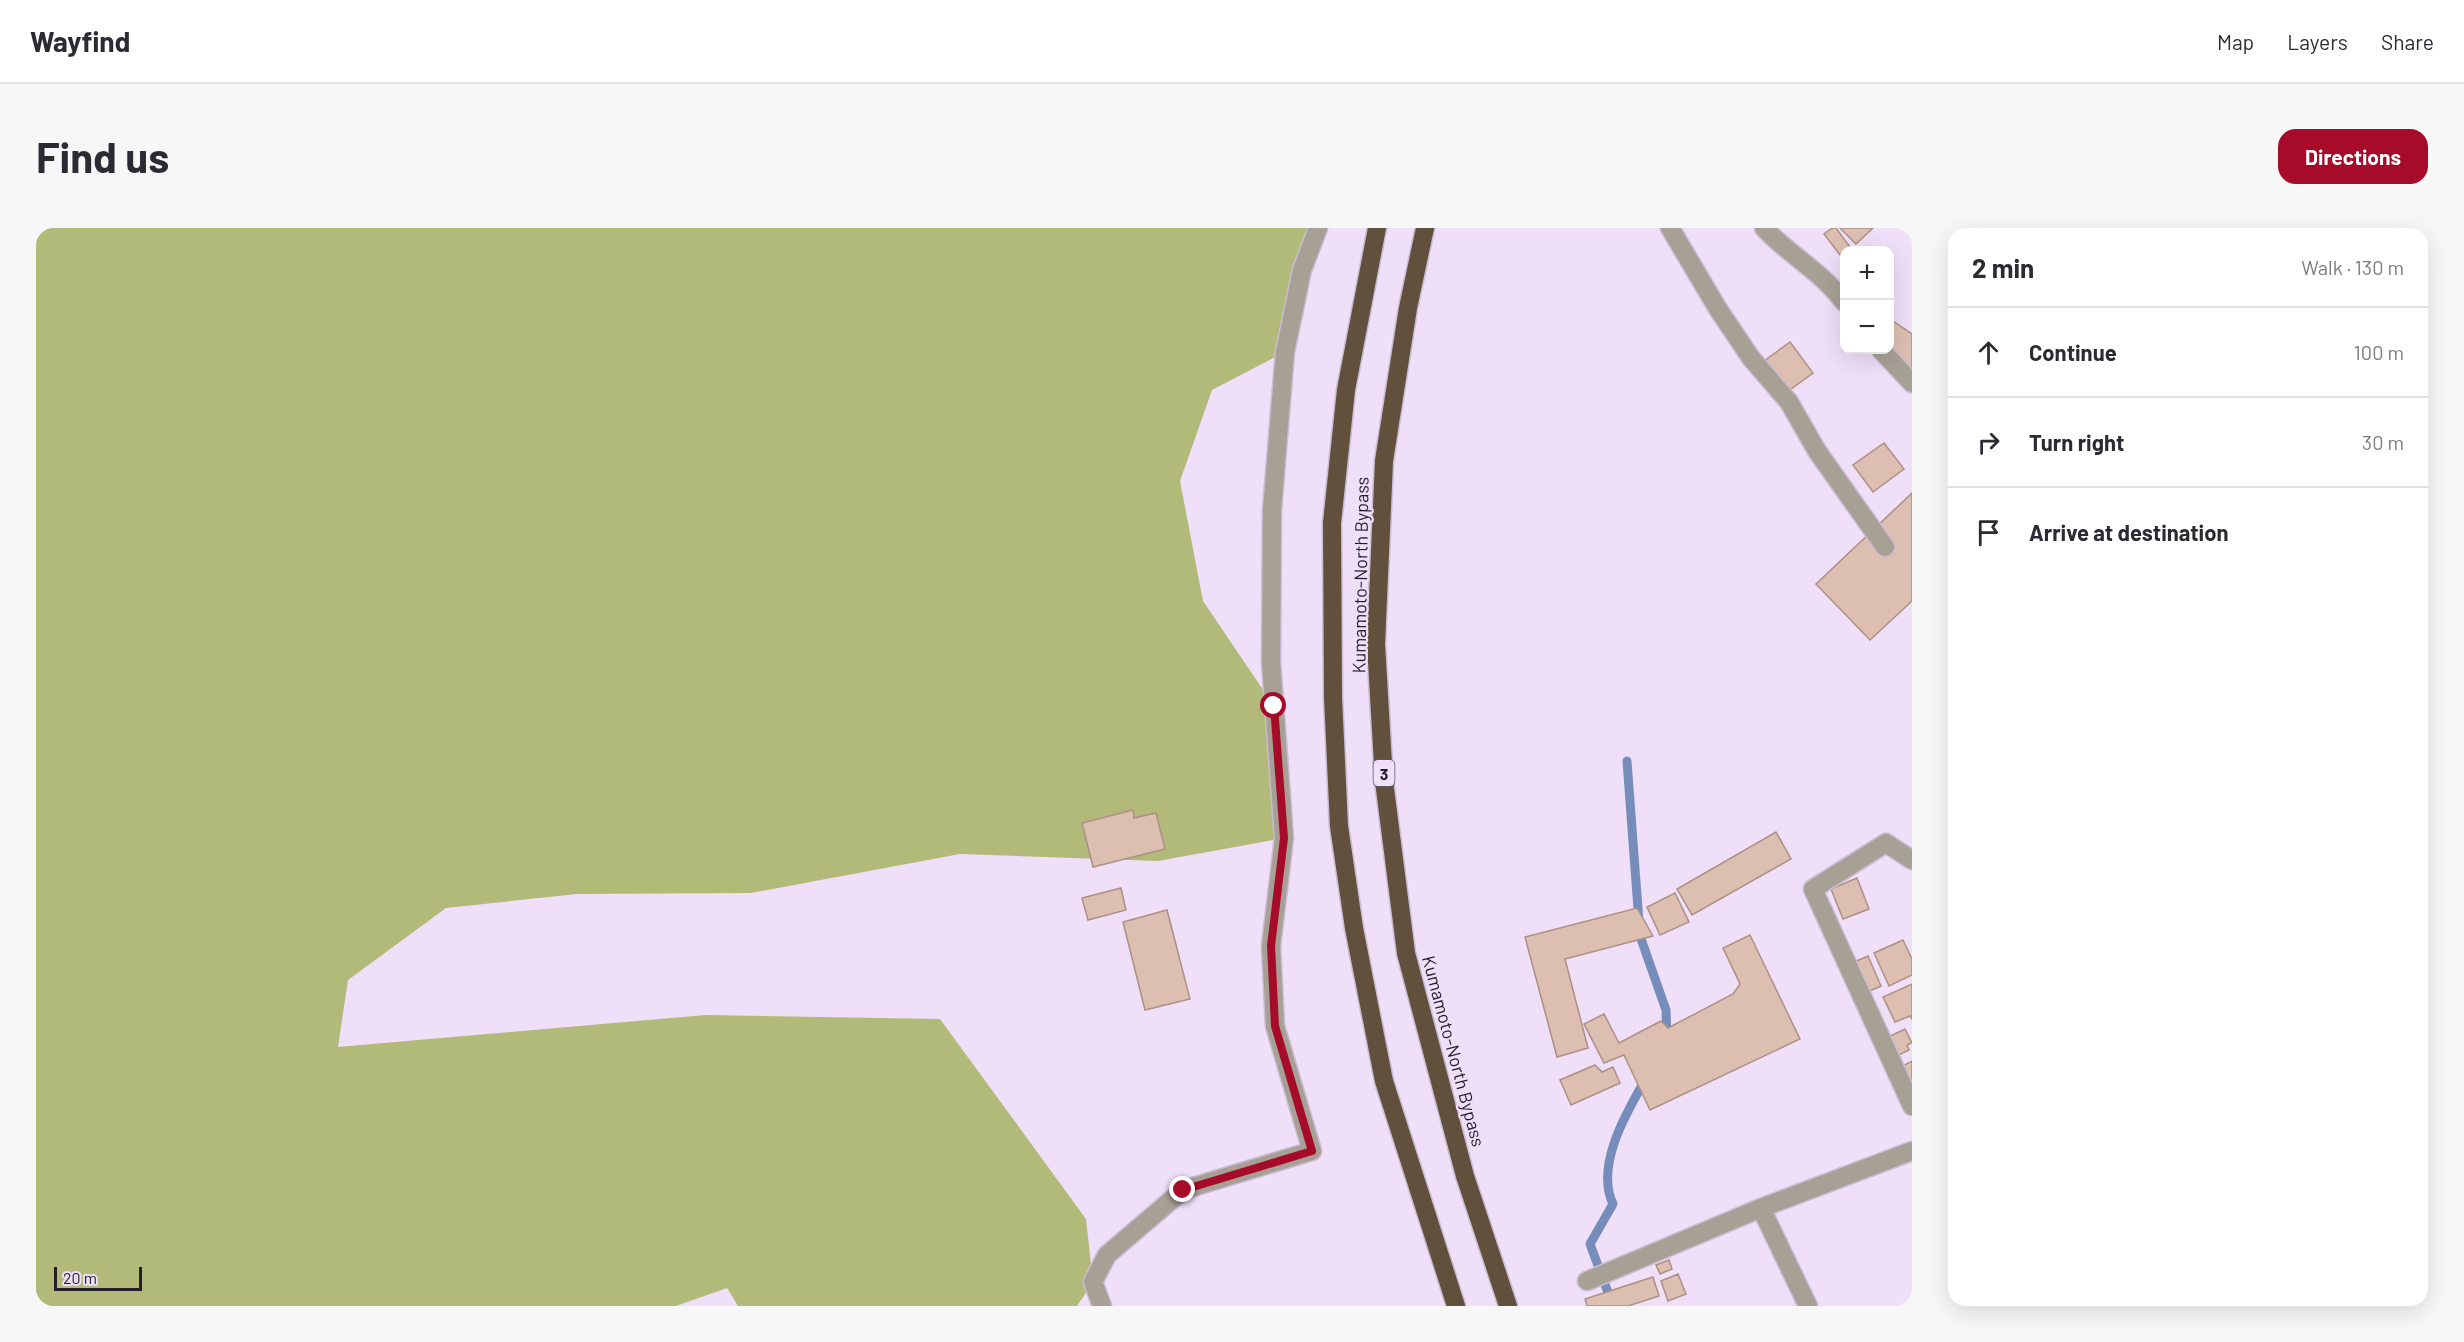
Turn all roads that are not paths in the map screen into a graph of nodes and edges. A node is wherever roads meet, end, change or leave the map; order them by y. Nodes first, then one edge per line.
1 (1318, 228) edge
2 (1377, 228) edge
3 (1425, 228) edge
4 (1670, 228) edge
5 (1764, 228) edge
6 (1843, 300) edge
7 (1885, 354) edge
8 (1912, 383) edge
9 (1885, 547) dead end
10 (1912, 860) edge
11 (1912, 1106) edge
12 (1912, 1151) edge
13 (1761, 1208) junction
14 (1587, 1281) dead end
15 (1102, 1306) edge
16 (1456, 1306) edge
17 (1508, 1306) edge
18 (1808, 1306) edge

1 - 15 street
2 - 16 highway, Kumamoto-North Bypass
3 - 17 highway, Kumamoto-North Bypass / 3
4 - 9 street
5 - 6 street
7 - 8 street
10 - 11 street
12 - 13 street
13 - 14 street
13 - 18 street

